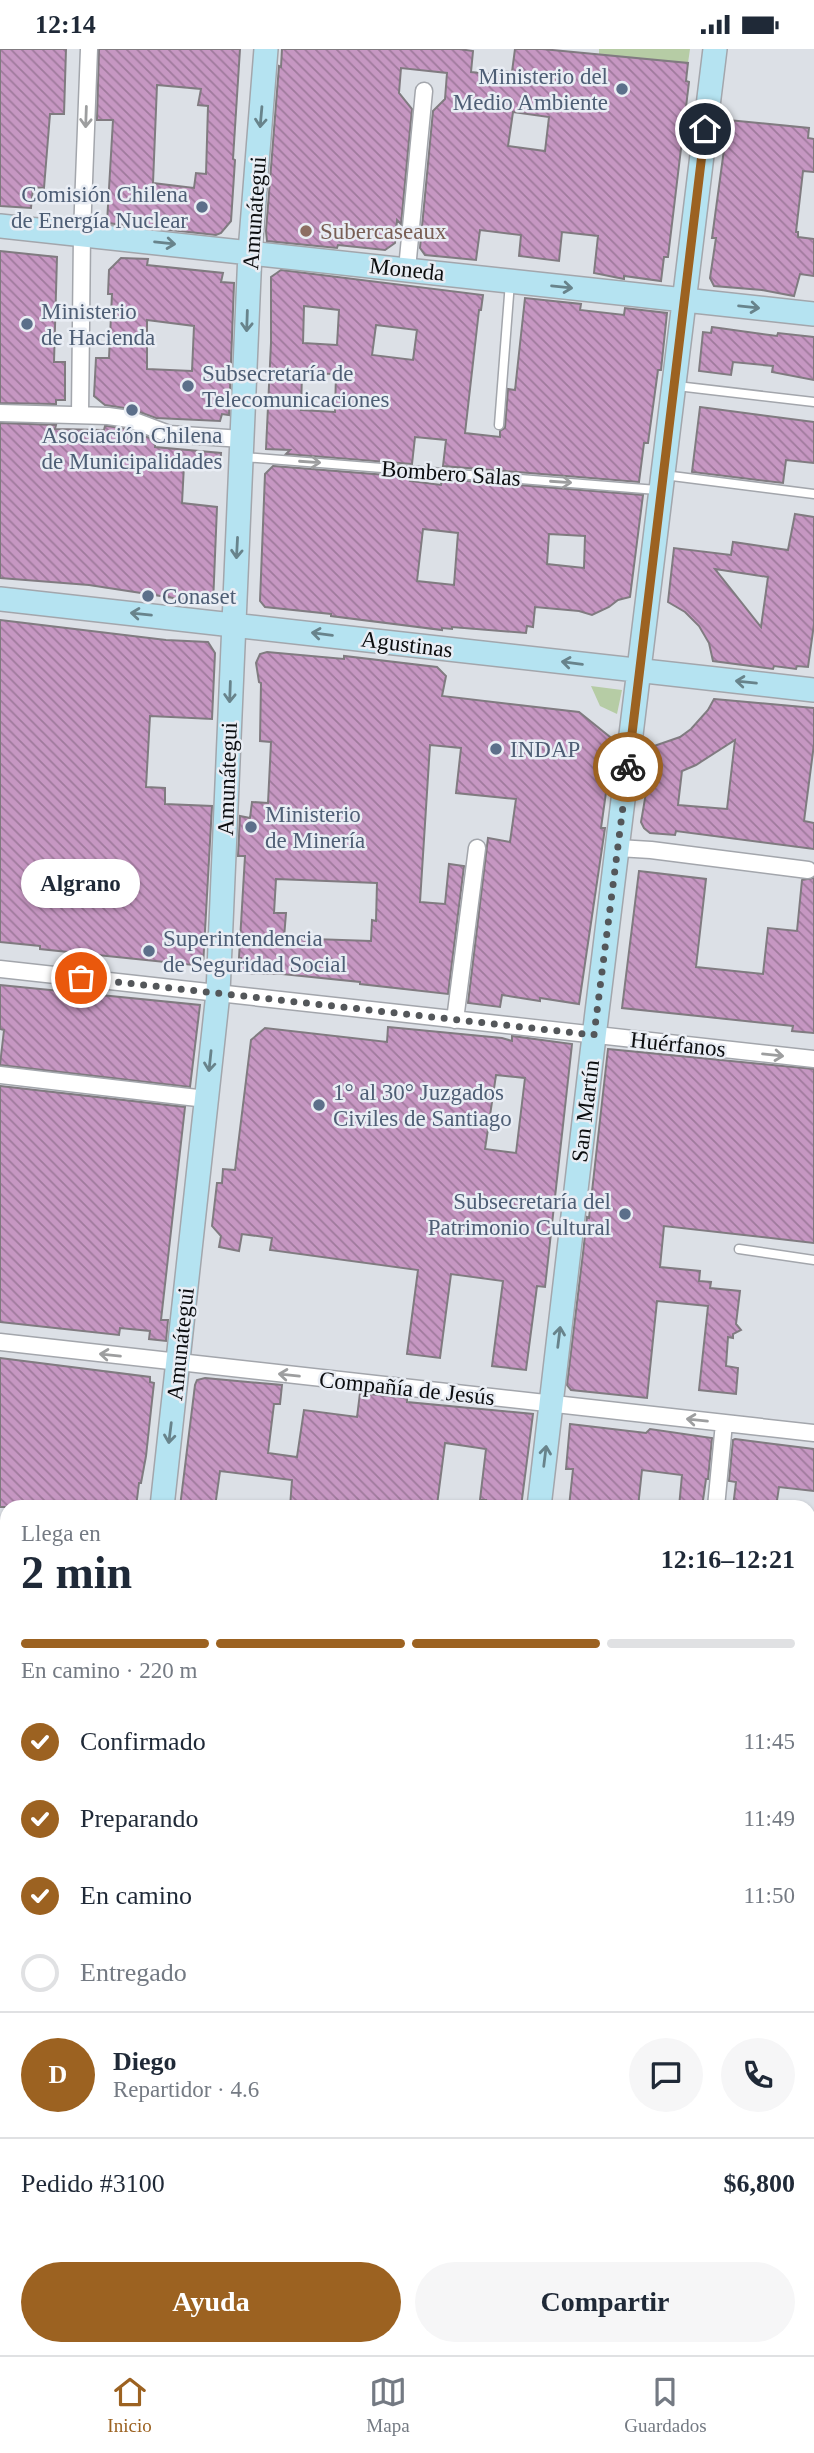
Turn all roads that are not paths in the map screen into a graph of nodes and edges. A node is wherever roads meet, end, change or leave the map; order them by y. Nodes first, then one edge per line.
1 (89, 49) edge
2 (266, 49) edge
3 (715, 49) edge
4 (424, 91) dead end
5 (0, 226) edge
6 (82, 235) junction
7 (250, 252) junction
8 (407, 269) junction
9 (510, 281) junction
10 (684, 300) junction
11 (814, 314) edge
12 (674, 386) junction
13 (814, 402) edge
14 (0, 414) edge
15 (80, 415) junction
16 (499, 425) dead end
17 (242, 448) junction
18 (662, 483) junction
19 (814, 494) edge
20 (0, 599) edge
21 (233, 623) junction
22 (640, 672) junction
23 (814, 689) edge
24 (477, 848) dead end
25 (618, 848) junction
26 (808, 870) dead end
27 (0, 969) edge
28 (218, 993) junction
29 (455, 1020) junction
30 (594, 1035) junction
31 (814, 1059) edge
32 (0, 1075) edge
33 (206, 1099) junction
34 (739, 1249) dead end
35 (814, 1261) edge
36 (0, 1342) edge
37 (178, 1363) junction
38 (551, 1404) junction
39 (724, 1423) junction
40 (814, 1433) edge
41 (163, 1500) edge
42 (540, 1500) edge
43 (717, 1500) edge

1 -> 6 street
2 -> 7 street, Amunátegui
3 - 10 street, San Martín
4 - 8 street
5 - 6 street, Moneda
6 -> 7 street, Moneda
6 - 15 street
7 - 8 street, Moneda
7 -> 17 street, Amunátegui
8 - 9 street, Moneda
9 -> 10 street, Moneda
9 - 16 lane
10 -> 11 street, Moneda
10 - 12 street, San Martín
12 - 13 lane
12 - 18 street, San Martín
14 - 15 street, Bombero Salas
15 - 17 street, Bombero Salas
17 -> 18 lane, Bombero Salas
17 -> 21 street, Amunátegui
18 - 19 lane, Bombero Salas
18 - 22 street, San Martín
21 -> 20 street, Agustinas
22 -> 21 street, Agustinas
21 -> 28 street, Amunátegui
23 -> 22 street, Agustinas
22 - 25 street, San Martín
24 - 29 street
25 - 26 street
25 - 30 street, San Martín
27 - 28 street, Huérfanos
28 - 29 street, Huérfanos
28 -> 33 street, Amunátegui
29 - 30 street, Huérfanos
30 -> 31 street, Huérfanos
38 -> 30 street, San Martín
32 - 33 street
33 - 37 street, Amunátegui
34 - 35 lane
37 -> 36 street, Compañía de Jesús
38 -> 37 street, Compañía de Jesús
37 -> 41 street, Amunátegui
39 -> 38 street, Compañía de Jesús
42 -> 38 street, San Martín
39 - 40 street, Compañía de Jesús
39 - 43 street

